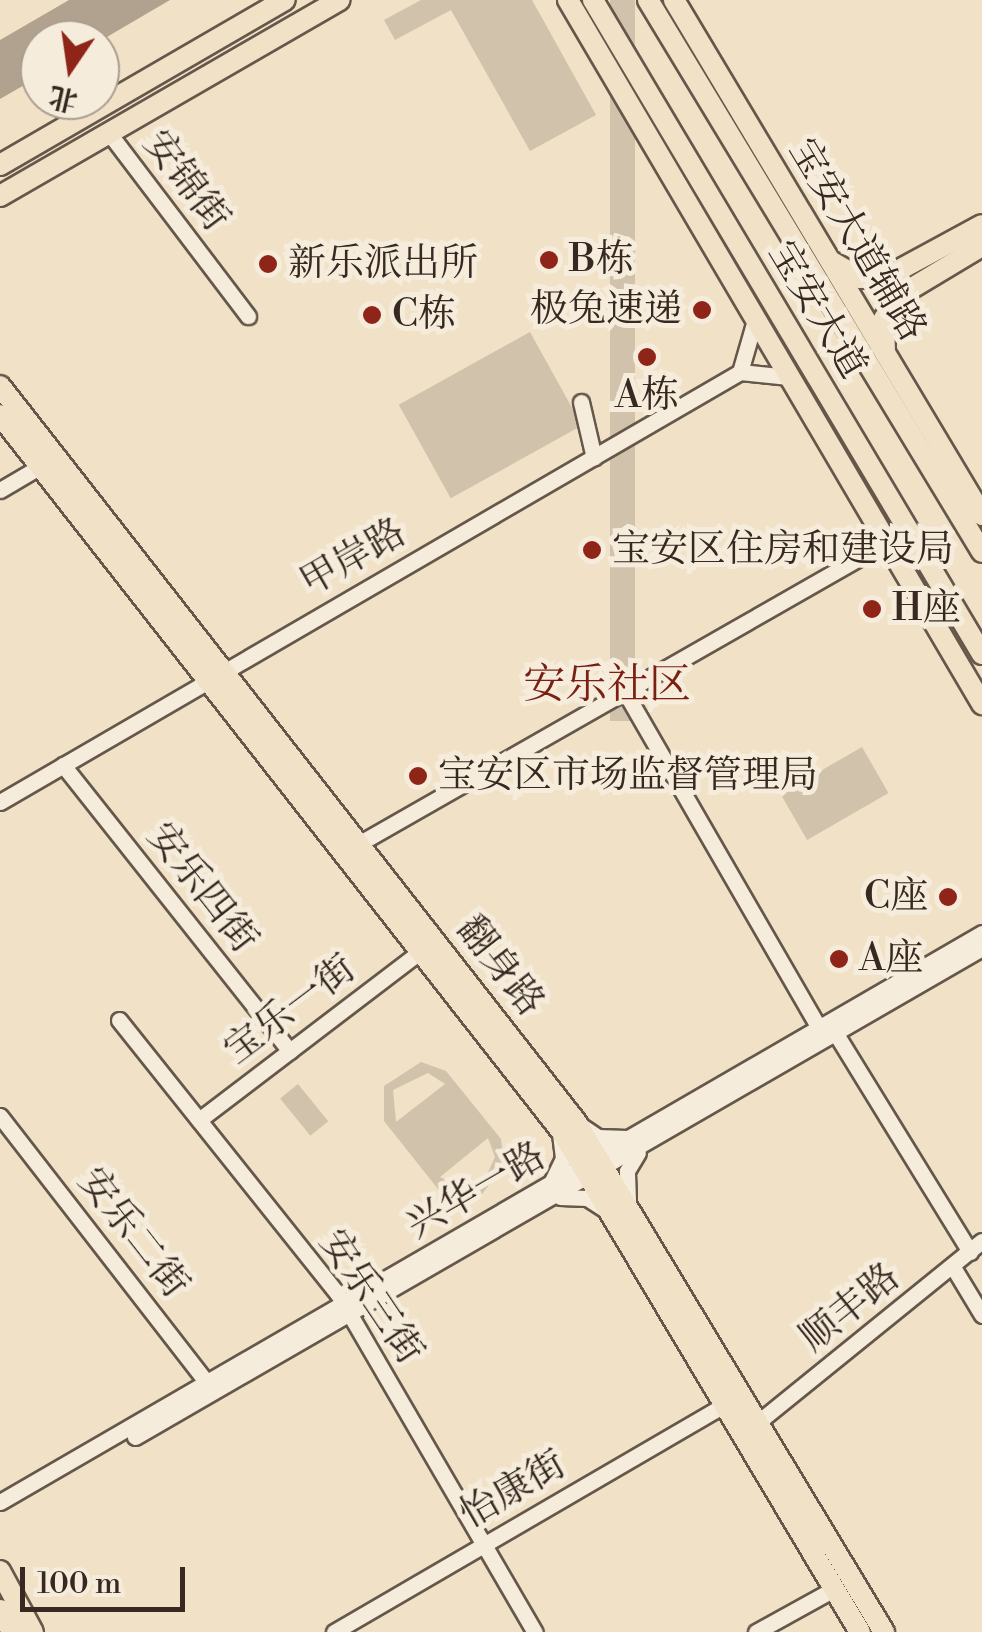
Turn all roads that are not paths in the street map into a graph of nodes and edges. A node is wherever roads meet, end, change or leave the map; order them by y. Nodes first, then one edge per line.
1 (285, 0) edge
2 (339, 0) edge
3 (648, 0) edge
4 (674, 0) edge
5 (577, 3) edge
6 (109, 133) junction
7 (0, 165) edge
8 (0, 196) edge
9 (982, 225) edge
10 (982, 246) edge
11 (827, 258) junction
12 (754, 315) junction
13 (248, 316) dead end
14 (887, 358) junction
15 (740, 372) junction
16 (792, 380) junction
17 (878, 380) junction
18 (0, 386) edge
19 (581, 402) dead end
20 (834, 407) junction
21 (0, 415) edge
22 (594, 458) junction
23 (39, 467) junction
24 (0, 490) edge
25 (979, 511) edge
26 (887, 542) junction
27 (982, 552) edge
28 (908, 578) junction
29 (952, 654) junction
30 (982, 654) edge
31 (219, 675) junction
32 (982, 688) edge
33 (625, 692) junction
34 (982, 704) edge
35 (63, 765) junction
36 (0, 802) edge
37 (360, 843) junction
38 (982, 933) edge
39 (982, 948) edge
40 (420, 952) junction
41 (119, 1020) dead end
42 (820, 1028) junction
43 (836, 1034) junction
44 (290, 1051) junction
45 (0, 1116) edge
46 (560, 1116) junction
47 (199, 1120) junction
48 (648, 1136) junction
49 (594, 1167) junction
50 (548, 1187) junction
51 (543, 1205) junction
52 (623, 1215) junction
53 (976, 1246) edge
54 (952, 1266) junction
55 (348, 1311) junction
56 (982, 1315) edge
57 (211, 1387) junction
58 (725, 1404) junction
59 (757, 1423) junction
60 (0, 1502) edge
61 (0, 1512) edge
62 (484, 1545) junction
63 (0, 1571) edge
64 (834, 1588) junction
65 (0, 1611) edge
66 (14, 1632) edge
67 (33, 1632) edge
68 (334, 1632) edge
69 (535, 1632) edge
70 (756, 1632) edge
71 (860, 1632) edge
72 (884, 1632) edge

1 - 7 main road
2 - 6 main road
3 - 17 main road, 宝安大道
4 - 11 main road, 宝安大道辅路
5 - 12 main road
5 - 20 main road, 宝安大道
6 - 8 main road
6 - 13 street, 安锦街
9 - 11 main road
10 - 14 main road
11 - 14 main road, 宝安大道辅路
12 - 15 street
12 - 16 main road
14 - 25 main road, 宝安大道辅路
15 - 16 street
15 - 22 street, 甲岸路
16 - 26 main road
17 - 25 main road
17 - 27 main road, 宝安大道
18 - 31 main road, 翻身路
19 - 22 street
20 - 28 main road
20 - 30 main road, 宝安大道
21 - 23 main road, 翻身路
22 - 31 street, 甲岸路
23 - 24 street
23 - 31 main road, 翻身路
26 - 28 main road
26 - 33 street
28 - 29 main road
29 - 32 main road
29 - 34 main road
31 - 35 street, 甲岸路
31 - 37 main road, 翻身路
31 - 40 main road, 翻身路
33 - 37 street
33 - 42 street
35 - 36 street, 甲岸路
35 - 44 street, 安乐四街
37 - 46 main road, 翻身路
38 - 42 street, 兴华一路
39 - 43 street, 兴华一路
40 - 44 street, 宝乐一街
40 - 46 main road, 翻身路
41 - 47 street, 安乐三街
42 - 43 street
42 - 48 street, 兴华一路
43 - 48 street, 兴华一路
43 - 53 street
44 - 47 street, 宝乐一街
45 - 57 street, 安乐二街
46 - 48 street
46 - 49 main road, 翻身路
46 - 50 street
47 - 55 street, 安乐三街
48 - 49 street, 兴华一路
48 - 52 street
49 - 50 street, 兴华一路
49 - 51 street, 兴华一路
49 - 52 main road, 翻身路
50 - 55 street, 兴华一路
51 - 52 street
51 - 55 street, 兴华一路
52 - 58 main road, 翻身路
52 - 59 main road, 翻身路
53 - 54 street, 顺丰路
54 - 56 street
54 - 59 street, 顺丰路
55 - 57 street, 兴华一路
55 - 62 street, 安乐三街
57 - 60 street, 兴华一路
57 - 61 street, 兴华一路
58 - 62 street, 怡康街
58 - 64 main road, 翻身路
59 - 72 main road, 翻身路
62 - 68 street, 怡康街
62 - 69 street, 安乐三街
63 - 67 main road
64 - 70 street
64 - 71 main road, 翻身路
65 - 66 highway

